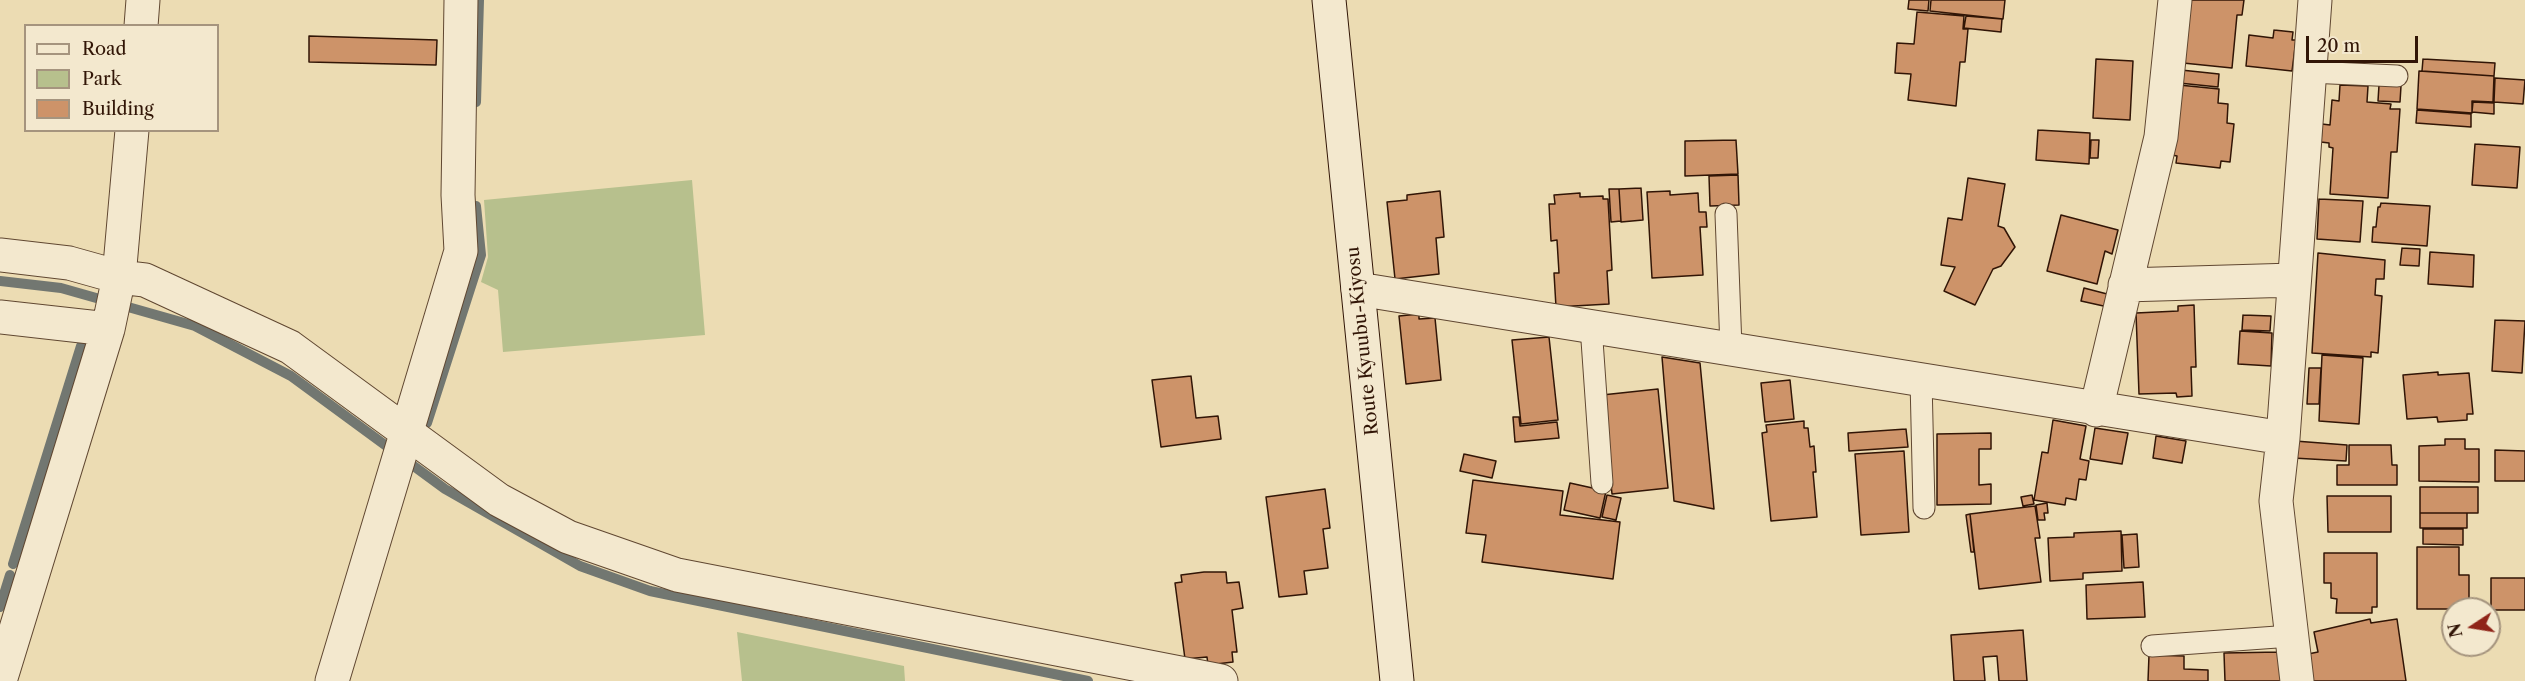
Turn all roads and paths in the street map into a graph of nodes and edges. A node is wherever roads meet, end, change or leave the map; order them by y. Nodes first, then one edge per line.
1 (143, 0) edge
2 (461, 0) edge
3 (1329, 0) edge
4 (2175, 0) edge
5 (2315, 0) edge
6 (141, 24) edge
7 (2309, 72) junction
8 (2397, 76) dead end
9 (132, 132) edge
10 (1726, 214) dead end
11 (0, 255) edge
12 (2294, 280) junction
13 (2125, 285) junction
14 (1358, 289) junction
15 (114, 302) junction
16 (0, 317) edge
17 (1591, 326) junction
18 (1731, 348) junction
19 (1921, 380) junction
20 (2096, 410) junction
21 (2283, 438) junction
22 (401, 448) junction
23 (1602, 483) dead end
24 (1924, 507) dead end
25 (2291, 636) junction
26 (2152, 646) dead end
27 (0, 681) edge
28 (332, 681) edge
29 (1221, 681) edge
30 (1397, 681) edge
31 (2297, 681) edge

1 - 6 street
2 - 22 street
3 - 14 street, Route Kyuubu-Kiyosu
4 - 13 street
5 - 7 street
7 - 8 lane
7 - 12 street
9 - 15 street
10 - 18 lane
11 - 15 street
12 - 13 street
12 - 21 street
13 - 20 street
14 - 17 street
14 - 30 street, Route Kyuubu-Kiyosu
15 - 16 street
15 - 22 street
15 - 27 street
17 - 18 street
17 - 23 lane
18 - 19 street
19 - 20 street
19 - 24 lane
20 - 21 street
21 - 25 street
22 - 28 street
22 - 29 street
25 - 26 lane
25 - 31 street

